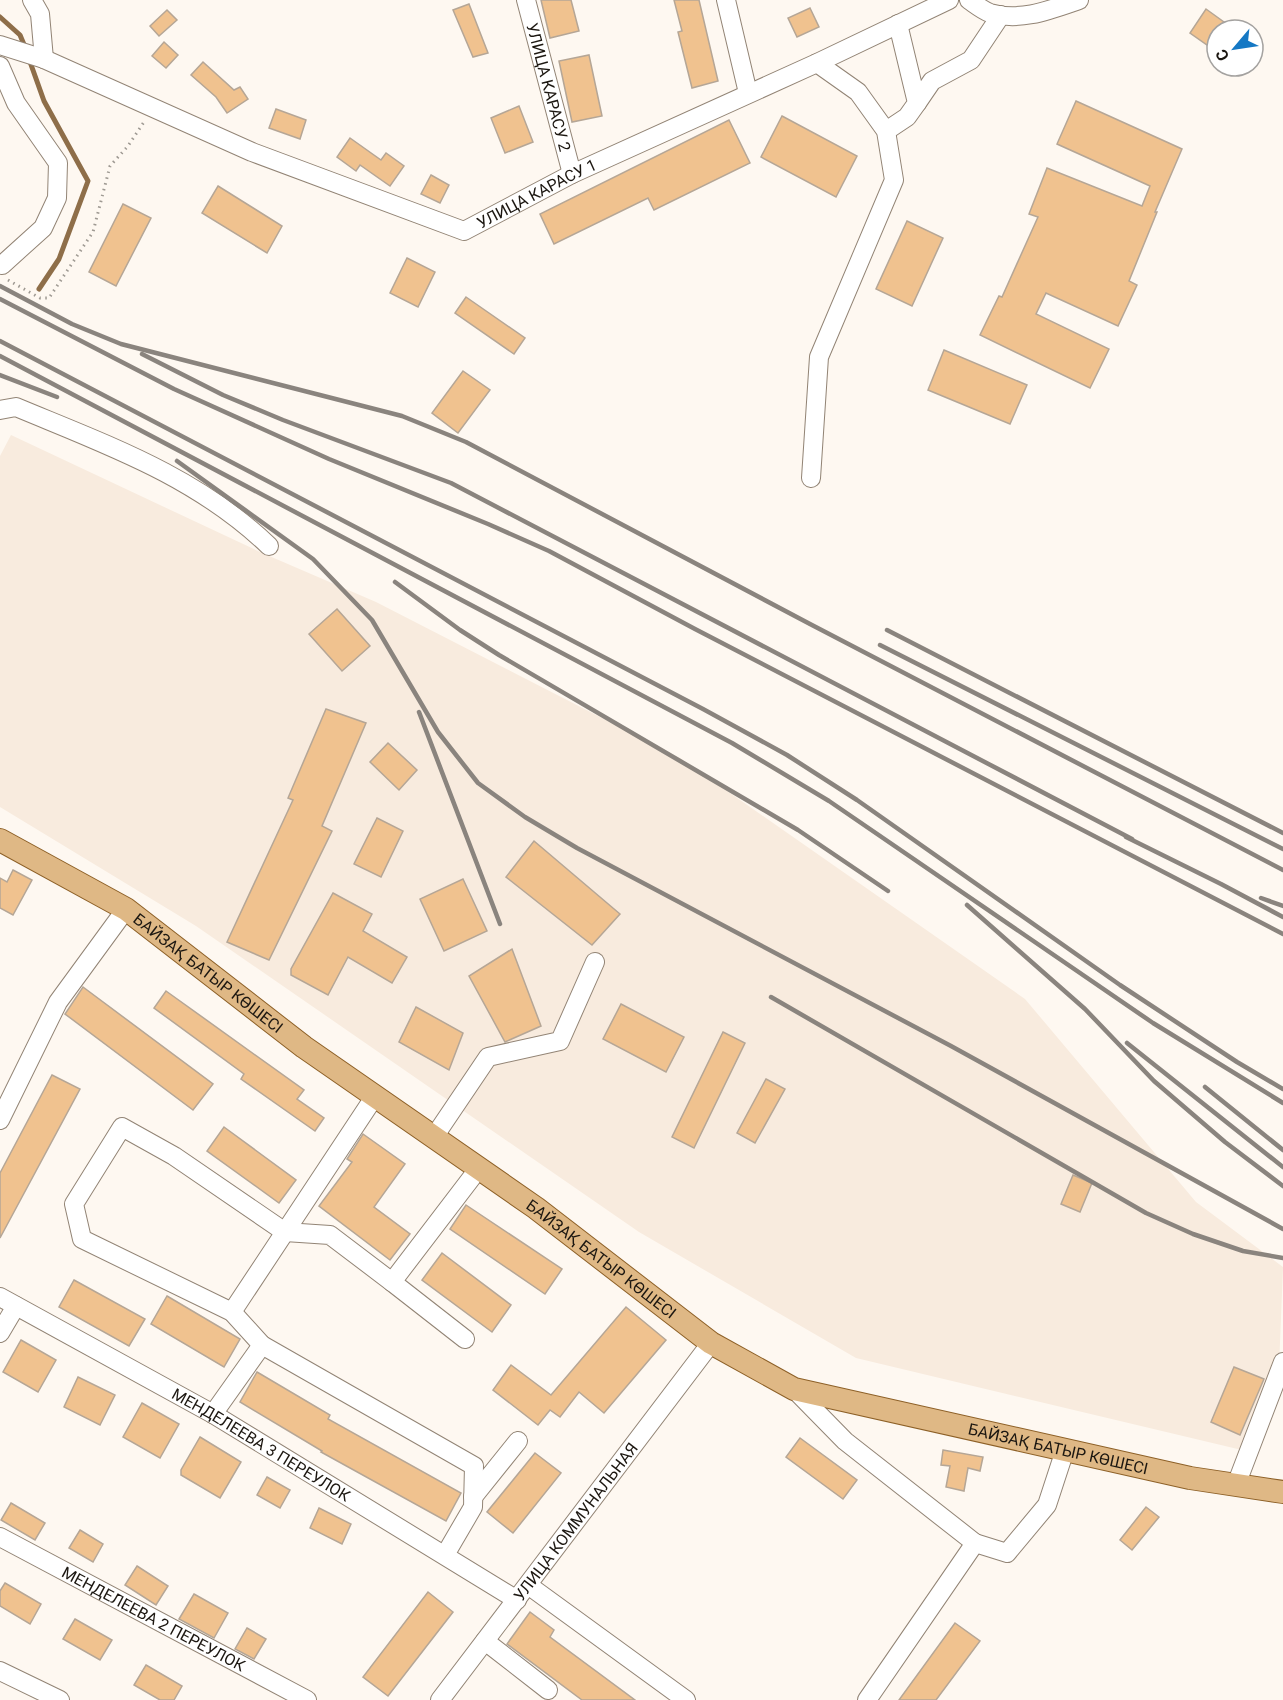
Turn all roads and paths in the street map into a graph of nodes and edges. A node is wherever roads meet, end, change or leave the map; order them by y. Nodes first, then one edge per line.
1 (32, 0) edge
2 (526, 0) edge
3 (726, 0) edge
4 (949, 0) edge
5 (969, 0) edge
6 (1078, 0) edge
7 (1001, 15) junction
8 (898, 24) junction
9 (0, 45) edge
10 (44, 59) junction
11 (817, 63) junction
12 (0, 66) edge
13 (748, 93) junction
14 (917, 103) junction
15 (154, 109) junction
16 (886, 131) junction
17 (572, 174) junction
18 (1, 271) edge
19 (0, 410) edge
20 (811, 478) dead end
21 (269, 546) dead end
22 (0, 840) edge
23 (126, 909) junction
24 (595, 962) dead end
25 (375, 1096) junction
26 (0, 1120) edge
27 (434, 1137) junction
28 (479, 1168) junction
29 (285, 1232) junction
30 (392, 1282) junction
31 (8, 1301) edge
32 (232, 1312) junction
33 (0, 1333) edge
34 (465, 1339) dead end
35 (711, 1343) junction
36 (262, 1345) junction
37 (1283, 1362) edge
38 (794, 1389) junction
39 (213, 1414) junction
40 (518, 1441) dead end
41 (1065, 1450) junction
42 (1236, 1485) junction
43 (1283, 1492) edge
44 (473, 1497) junction
45 (0, 1537) edge
46 (975, 1543) junction
47 (445, 1555) junction
48 (522, 1592) junction
49 (485, 1641) junction
50 (0, 1671) edge
51 (550, 1697) edge
52 (300, 1698) edge
53 (60, 1700) edge
54 (440, 1700) edge
55 (686, 1700) edge
56 (867, 1700) edge

1 - 10 street
2 - 17 street, УЛИЦА КАРАСУ 2
3 - 13 street
4 - 8 street, УЛИЦА КАРАСУ 1
5 - 7 street
6 - 7 street
7 - 14 street
8 - 11 street, УЛИЦА КАРАСУ 1
8 - 14 street
9 - 10 street, УЛИЦА КАРАСУ 1
10 - 15 street, УЛИЦА КАРАСУ 1
11 - 13 street, УЛИЦА КАРАСУ 1
11 - 16 street
12 - 18 street
13 - 17 street, УЛИЦА КАРАСУ 1
14 - 16 street
15 - 17 street, УЛИЦА КАРАСУ 1
15 - 18 path
16 - 20 street
19 - 21 street
22 - 23 main road, БАЙЗАҚ БАТЫР КӨШЕСІ
23 - 25 main road, БАЙЗАҚ БАТЫР КӨШЕСІ
23 - 26 street
24 - 27 street
25 - 27 main road, БАЙЗАҚ БАТЫР КӨШЕСІ
25 - 29 street
27 - 28 main road, БАЙЗАҚ БАТЫР КӨШЕСІ
28 - 30 street
28 - 35 main road, БАЙЗАҚ БАТЫР КӨШЕСІ
29 - 30 street
29 - 32 street
29 - 32 street
30 - 34 street
31 - 33 street
31 - 39 street, МЕНДЕЛЕЕВА 3 ПЕРЕУЛОК
32 - 36 street
35 - 38 main road, БАЙЗАҚ БАТЫР КӨШЕСІ
35 - 48 street, УЛИЦА КОММУНАЛЬНАЯ
36 - 39 street
36 - 44 street
37 - 42 street
38 - 41 main road, БАЙЗАҚ БАТЫР КӨШЕСІ
38 - 46 street
39 - 47 street, МЕНДЕЛЕЕВА 3 ПЕРЕУЛОК
40 - 44 street
41 - 42 main road, БАЙЗАҚ БАТЫР КӨШЕСІ
41 - 46 street
42 - 43 main road, БАЙЗАҚ БАТЫР КӨШЕСІ
44 - 47 street
45 - 52 street, МЕНДЕЛЕЕВА 2 ПЕРЕУЛОК
46 - 56 street
47 - 48 street, МЕНДЕЛЕЕВА 3 ПЕРЕУЛОК
48 - 49 street, УЛИЦА КОММУНАЛЬНАЯ
48 - 55 street, МЕНДЕЛЕЕВА 3 ПЕРЕУЛОК
49 - 51 street
49 - 54 street, УЛИЦА КОММУНАЛЬНАЯ
50 - 53 street

